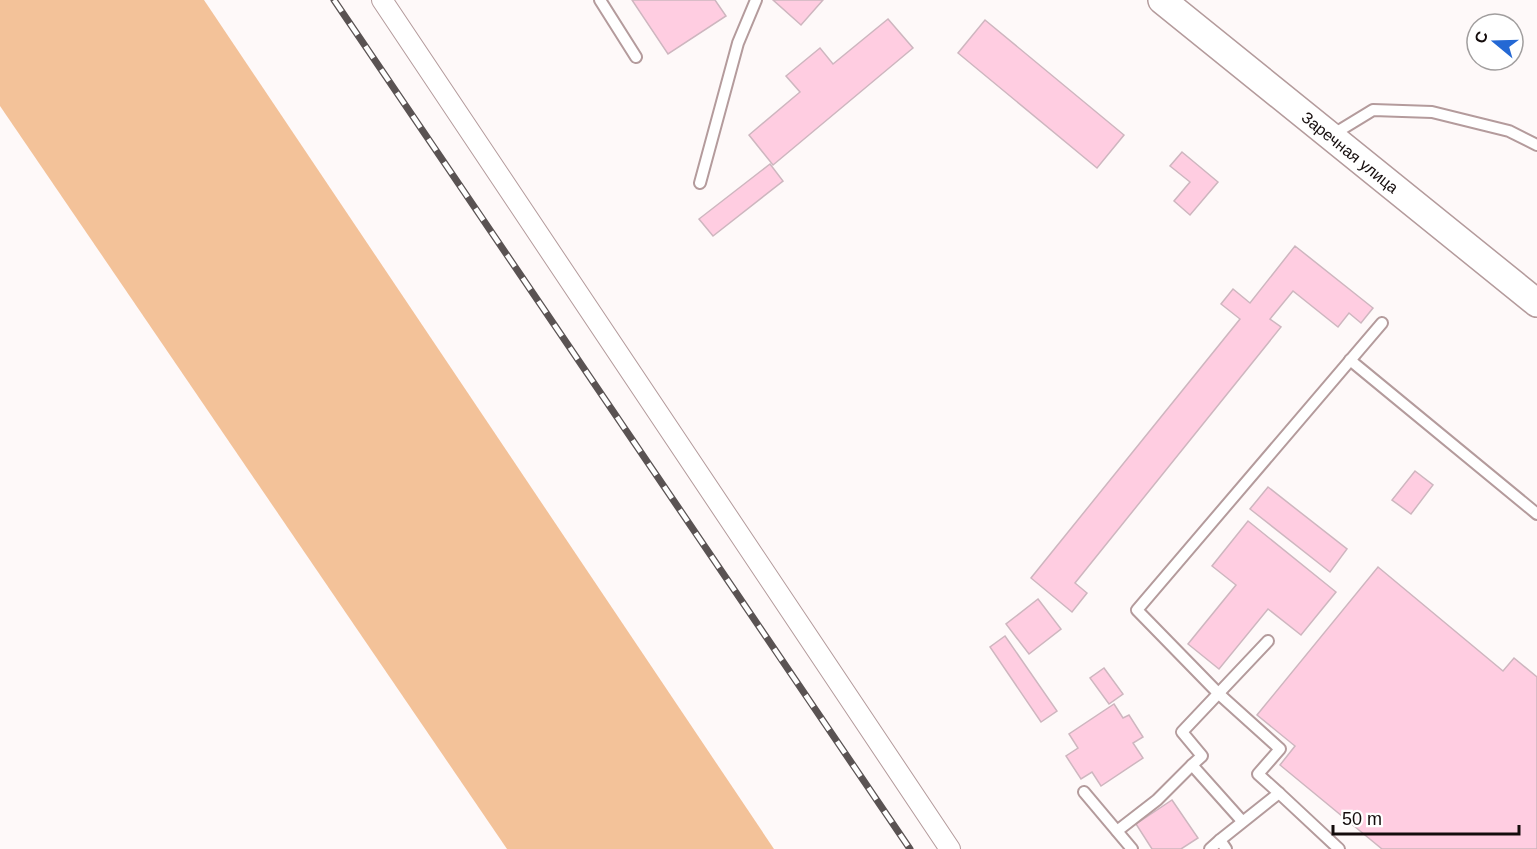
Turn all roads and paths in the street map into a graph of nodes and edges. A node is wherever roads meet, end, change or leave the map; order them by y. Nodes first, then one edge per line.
1 (382, 0) edge
2 (600, 0) edge
3 (756, 0) edge
4 (1162, 0) edge
5 (636, 57) dead end
6 (1329, 136) junction
7 (1537, 145) edge
8 (700, 183) dead end
9 (1537, 303) edge
10 (1382, 323) dead end
11 (1350, 360) junction
12 (1537, 514) edge
13 (1268, 641) dead end
14 (1219, 694) junction
15 (1192, 765) junction
16 (1084, 792) dead end
17 (1279, 793) junction
18 (1242, 821) junction
19 (1117, 831) junction
20 (1223, 844) edge
21 (950, 849) edge
22 (1131, 849) edge
23 (1210, 849) edge
24 (1338, 849) edge

1 - 21 street
2 - 5 lane
3 - 8 lane
4 - 6 street, Заречная улица
6 - 7 lane
6 - 9 street, Заречная улица
10 - 11 lane
11 - 12 lane
11 - 14 lane
13 - 14 lane
14 - 15 lane
14 - 17 lane
15 - 18 lane
15 - 19 lane
16 - 19 lane
17 - 18 lane
17 - 24 lane
18 - 20 lane
19 - 22 lane
20 - 23 lane

